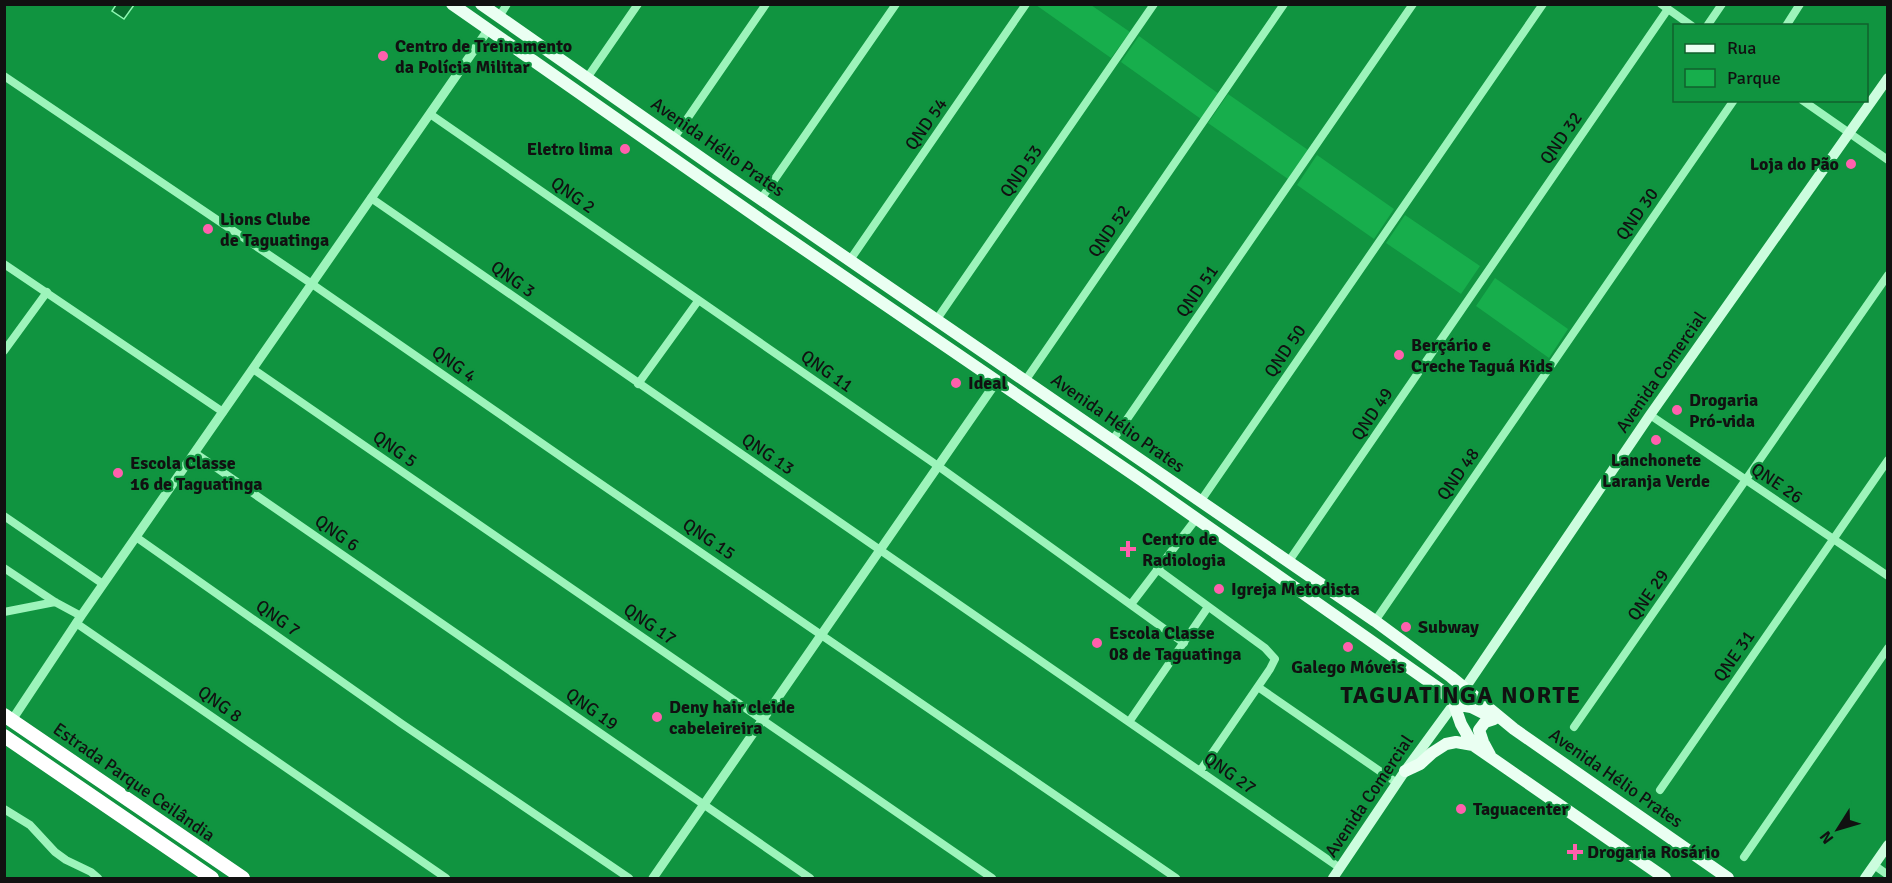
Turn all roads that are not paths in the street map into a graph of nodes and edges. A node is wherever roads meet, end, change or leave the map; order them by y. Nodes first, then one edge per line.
1 (452, 4) edge
2 (481, 4) edge
3 (507, 4) edge
4 (638, 4) edge
5 (766, 4) edge
6 (896, 4) edge
7 (1026, 4) edge
8 (1154, 4) edge
9 (1284, 4) edge
10 (1413, 4) edge
11 (1543, 4) edge
12 (1722, 4) edge
13 (1800, 4) edge
14 (1665, 7) edge
15 (499, 16) junction
16 (1689, 24) edge
17 (1708, 24) edge
18 (1787, 24) edge
19 (488, 30) junction
20 (4, 76) edge
21 (587, 78) junction
22 (1887, 78) edge
23 (1733, 102) edge
24 (1805, 102) edge
25 (430, 114) junction
26 (1850, 133) junction
27 (674, 138) junction
28 (657, 148) junction
29 (1887, 160) edge
30 (724, 174) junction
31 (371, 198) junction
32 (761, 199) junction
33 (850, 260) junction
34 (4, 264) edge
35 (1887, 275) edge
36 (1479, 283) joint
37 (312, 284) junction
38 (47, 292) junction
39 (698, 301) junction
40 (937, 320) junction
41 (1565, 344) joint
42 (4, 351) edge
43 (967, 359) junction
44 (253, 369) junction
45 (997, 381) junction
46 (1025, 381) junction
47 (638, 384) junction
48 (223, 412) junction
49 (1650, 415) junction
50 (1112, 441) junction
51 (195, 453) junction
52 (1887, 460) edge
53 (938, 466) junction
54 (579, 469) joint
55 (1746, 480) junction
56 (1200, 502) junction
57 (4, 516) edge
58 (1196, 519) junction
59 (1245, 532) junction
60 (136, 537) junction
61 (1833, 539) junction
62 (880, 549) junction
63 (520, 553) joint
64 (1289, 561) junction
65 (4, 568) edge
66 (1157, 569) junction
67 (1887, 576) edge
68 (103, 584) junction
69 (55, 602) junction
70 (1132, 603) junction
71 (1208, 607) junction
72 (4, 612) edge
73 (78, 620) junction
74 (1375, 621) junction
75 (821, 635) junction
76 (463, 638) joint
77 (1184, 643) junction
78 (1887, 648) edge
79 (1258, 687) junction
80 (1465, 688) junction
81 (1103, 704) joint
82 (1454, 704) junction
83 (8, 717) edge
84 (1494, 719) junction
85 (763, 720) junction
86 (1129, 722) junction
87 (1574, 727) dead end
88 (1514, 729) junction
89 (4, 736) edge
90 (1473, 745) junction
91 (1491, 757) junction
92 (1200, 771) junction
93 (1404, 771) junction
94 (1396, 783) junction
95 (1660, 790) dead end
96 (704, 805) junction
97 (4, 809) edge
98 (1887, 845) edge
99 (1744, 857) dead end
100 (1874, 865) junction
101 (1340, 867) junction
102 (1711, 873) edge
103 (1887, 874) edge
104 (990, 877) edge
105 (98, 879) edge
106 (212, 879) edge
107 (243, 879) edge
108 (446, 879) edge
109 (629, 879) edge
110 (653, 879) edge
111 (810, 879) edge
112 (1176, 879) edge
113 (1333, 879) edge
114 (1665, 879) edge
115 (1728, 879) edge
116 (1865, 879) edge

1 - 19 main road, Avenida Hélio Prates
2 - 15 main road, Avenida Hélio Prates
3 - 15 street
4 - 21 street
5 - 27 street
6 - 32 street
7 - 33 street, QND 54
8 - 40 street, QND 53
9 - 46 street, QND 52
10 - 50 street, QND 51
11 - 56 street, QND 50
12 - 17 street
13 - 18 street
14 - 16 street
14 - 36 street, QND 32
15 - 21 main road, Avenida Hélio Prates
19 - 25 street
19 - 28 main road, Avenida Hélio Prates
20 - 37 street, QNG 4
21 - 27 main road, Avenida Hélio Prates
22 - 26 main road, Avenida Comercial
23 - 41 street, QND 30
24 - 26 street
25 - 31 street
25 - 39 street, QNG 2
26 - 29 street
26 - 49 main road, Avenida Comercial
27 - 30 main road, Avenida Hélio Prates
28 - 30 main road
28 - 43 main road, Avenida Hélio Prates
30 - 32 main road, Avenida Hélio Prates
31 - 37 street
31 - 47 street, QNG 3
32 - 33 main road, Avenida Hélio Prates
33 - 40 main road, Avenida Hélio Prates
34 - 38 street
35 - 55 street, QNE 29
36 - 64 street, QND 49
37 - 44 street
37 - 54 street, QNG 4
38 - 42 street
38 - 48 street
39 - 47 street
39 - 53 street, QNG 11
40 - 46 main road, Avenida Hélio Prates
41 - 74 street, QND 48
43 - 45 main road, Avenida Hélio Prates
43 - 46 main road
44 - 48 street
44 - 63 street, QNG 5
45 - 53 street
45 - 58 main road, Avenida Hélio Prates
46 - 50 main road, Avenida Hélio Prates
47 - 62 street, QNG 13
48 - 51 street
49 - 55 street, QNE 26
49 - 80 main road, Avenida Comercial
50 - 56 main road, Avenida Hélio Prates
51 - 60 street
51 - 76 street, QNG 6
52 - 61 street, QNE 31
53 - 62 street
53 - 70 street, QNG 11
54 - 75 street, QNG 15
55 - 61 street, QNE 26
55 - 87 street, QNE 29
56 - 59 main road, Avenida Hélio Prates
57 - 68 street
58 - 59 main road
58 - 66 street
58 - 82 main road, Avenida Hélio Prates
59 - 64 main road, Avenida Hélio Prates
60 - 68 street
60 - 109 street, QNG 7
61 - 67 street, QNE 26
61 - 95 street, QNE 31
62 - 75 street
62 - 81 street, QNG 13
63 - 85 street, QNG 17
64 - 74 main road, Avenida Hélio Prates
65 - 69 street, QNG 8
66 - 70 street
66 - 71 street
68 - 73 street
69 - 72 street
69 - 73 street, QNG 8
70 - 77 street, QNG 11
71 - 77 street
71 - 79 street
73 - 83 street
73 - 108 street, QNG 8
74 - 80 main road, Avenida Hélio Prates
75 - 85 street
75 - 112 street, QNG 15
76 - 96 street, QNG 19
77 - 86 street
78 - 99 street
79 - 92 street
79 - 94 street
80 - 88 main road, Avenida Hélio Prates
81 - 86 street, QNG 27
82 - 84 main road
82 - 90 main road, Avenida Hélio Prates
82 - 93 main road, Avenida Comercial
83 - 107 highway, Estrada Parque Ceilândia
84 - 88 main road
84 - 91 main road
85 - 96 street
85 - 104 street, QNG 17
86 - 92 street, QNG 27
88 - 102 main road, Avenida Hélio Prates
89 - 106 highway, Estrada Parque Ceilândia
90 - 91 main road, Avenida Hélio Prates
90 - 93 main road
91 - 114 main road, Avenida Hélio Prates
92 - 101 street, QNG 27
93 - 94 main road, Avenida Comercial
94 - 101 main road, Avenida Comercial
96 - 110 street
96 - 111 street, QNG 19
97 - 105 street
98 - 100 main road
100 - 103 street
100 - 116 main road
101 - 113 main road, Avenida Comercial
102 - 115 main road, Avenida Hélio Prates

